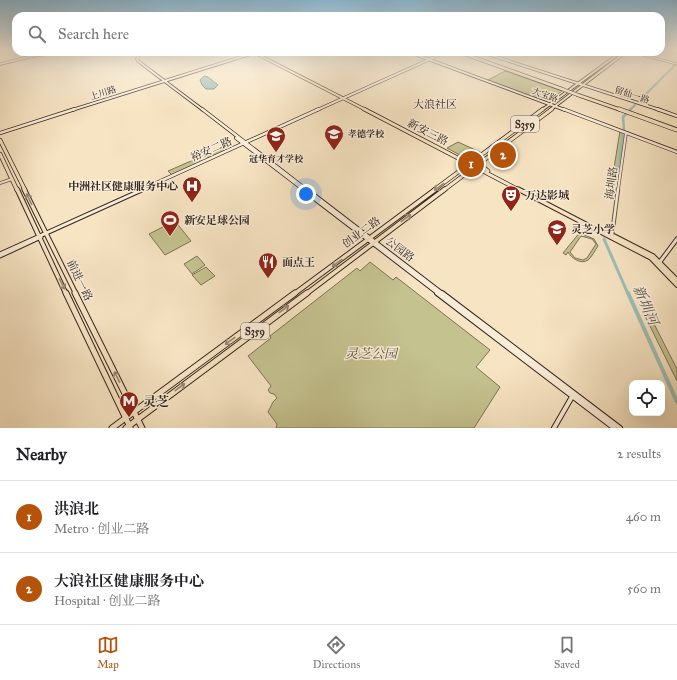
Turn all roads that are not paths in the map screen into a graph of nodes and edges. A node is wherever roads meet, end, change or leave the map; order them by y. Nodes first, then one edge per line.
1 (147, 69) edge
2 (201, 69) edge
3 (288, 69) edge
4 (408, 69) edge
5 (457, 69) edge
6 (508, 69) edge
7 (511, 69) edge
8 (532, 69) edge
9 (598, 69) edge
10 (604, 69) edge
11 (163, 81) junction
12 (578, 84) junction
13 (583, 85) junction
14 (563, 88) junction
15 (344, 98) junction
16 (551, 104) junction
17 (556, 106) junction
18 (677, 116) edge
19 (677, 129) edge
20 (0, 133) edge
21 (626, 133) junction
22 (0, 140) edge
23 (245, 143) junction
24 (677, 151) edge
25 (0, 154) edge
26 (463, 159) junction
27 (477, 159) junction
28 (483, 161) junction
29 (471, 164) junction
30 (476, 166) junction
31 (463, 170) junction
32 (468, 172) junction
33 (487, 172) junction
34 (12, 179) junction
35 (0, 183) edge
36 (46, 234) junction
37 (612, 235) junction
38 (39, 237) junction
39 (369, 239) junction
40 (677, 239) edge
41 (374, 242) junction
42 (0, 255) edge
43 (59, 260) junction
44 (52, 263) junction
45 (659, 263) junction
46 (677, 280) edge
47 (677, 285) edge
48 (573, 395) junction
49 (134, 412) junction
50 (126, 418) junction
51 (138, 419) junction
52 (128, 427) edge
53 (112, 428) edge
54 (142, 428) edge
55 (554, 428) edge
56 (614, 428) edge
57 (620, 428) edge

1 - 11 main road, 公园路
2 - 11 main road, 上川路
3 - 15 main road, 新安三路
4 - 15 main road, 裕安二路
5 - 16 main road, 大宝路
6 - 14 highway
7 - 14 highway
8 - 12 main road, 留仙一路
9 - 12 main road, 创业二路 / S359
10 - 13 main road, 创业二路 / S359
11 - 20 main road, 上川路
11 - 23 main road, 公园路
12 - 13 main road, 留仙一路
12 - 16 main road, 创业二路 / S359
13 - 17 main road, 创业二路 / S359
13 - 18 main road, 留仙一路
14 - 19 highway, bridge
15 - 23 main road, 裕安二路
15 - 26 main road, 新安三路
16 - 17 main road, 大宝路
16 - 27 main road, 创业二路 / S359
17 - 21 main road, 大宝路
17 - 24 main road, 大宝路
17 - 28 main road, 创业二路 / S359
21 - 24 main road, 大宝路
21 - 37 street, 海圳路
36 -> 22 main road, 前进一路
23 - 36 main road, 裕安二路
23 - 39 main road, 公园路
25 - 34 main road, 前进一路
26 - 27 main road
26 - 29 main road, 新安三路
26 - 31 main road
27 - 29 main road, 创业二路 / S359
28 - 30 main road, 创业二路 / S359
28 - 33 main road
29 - 30 main road, 新安三路
29 - 31 main road, 创业二路 / S359
30 - 32 main road, 创业二路 / S359
30 - 33 main road, 新安三路
31 -> 39 main road, 创业二路 / S359
32 - 33 main road
41 -> 32 main road, 创业二路 / S359
33 - 37 main road, 新安三路
33 - 45 main road, 新安三路
34 - 35 street
34 - 38 main road, 前进一路
36 - 38 main road, 裕安二路
36 - 43 main road, 前进一路
37 - 45 main road, 新安三路
38 - 42 main road, 裕安二路
38 - 44 main road, 前进一路
39 - 41 main road, 公园路
39 -> 49 main road, 创业二路 / S359
40 - 45 main road
41 - 48 main road, 公园路
51 -> 41 main road, 创业二路 / S359
43 - 44 main road
49 -> 43 main road, 前进一路
44 -> 50 main road, 前进一路
45 - 46 main road
45 - 47 main road
48 - 55 main road
48 - 56 main road, 公园路
48 - 57 main road, 公园路
49 - 50 main road, 创业二路 / S359
49 - 51 main road, 前进一路
50 - 52 main road, 前进一路
50 - 53 main road, 创业二路 / S359
51 - 52 main road, 创业二路 / S359
51 - 54 main road, 前进一路

